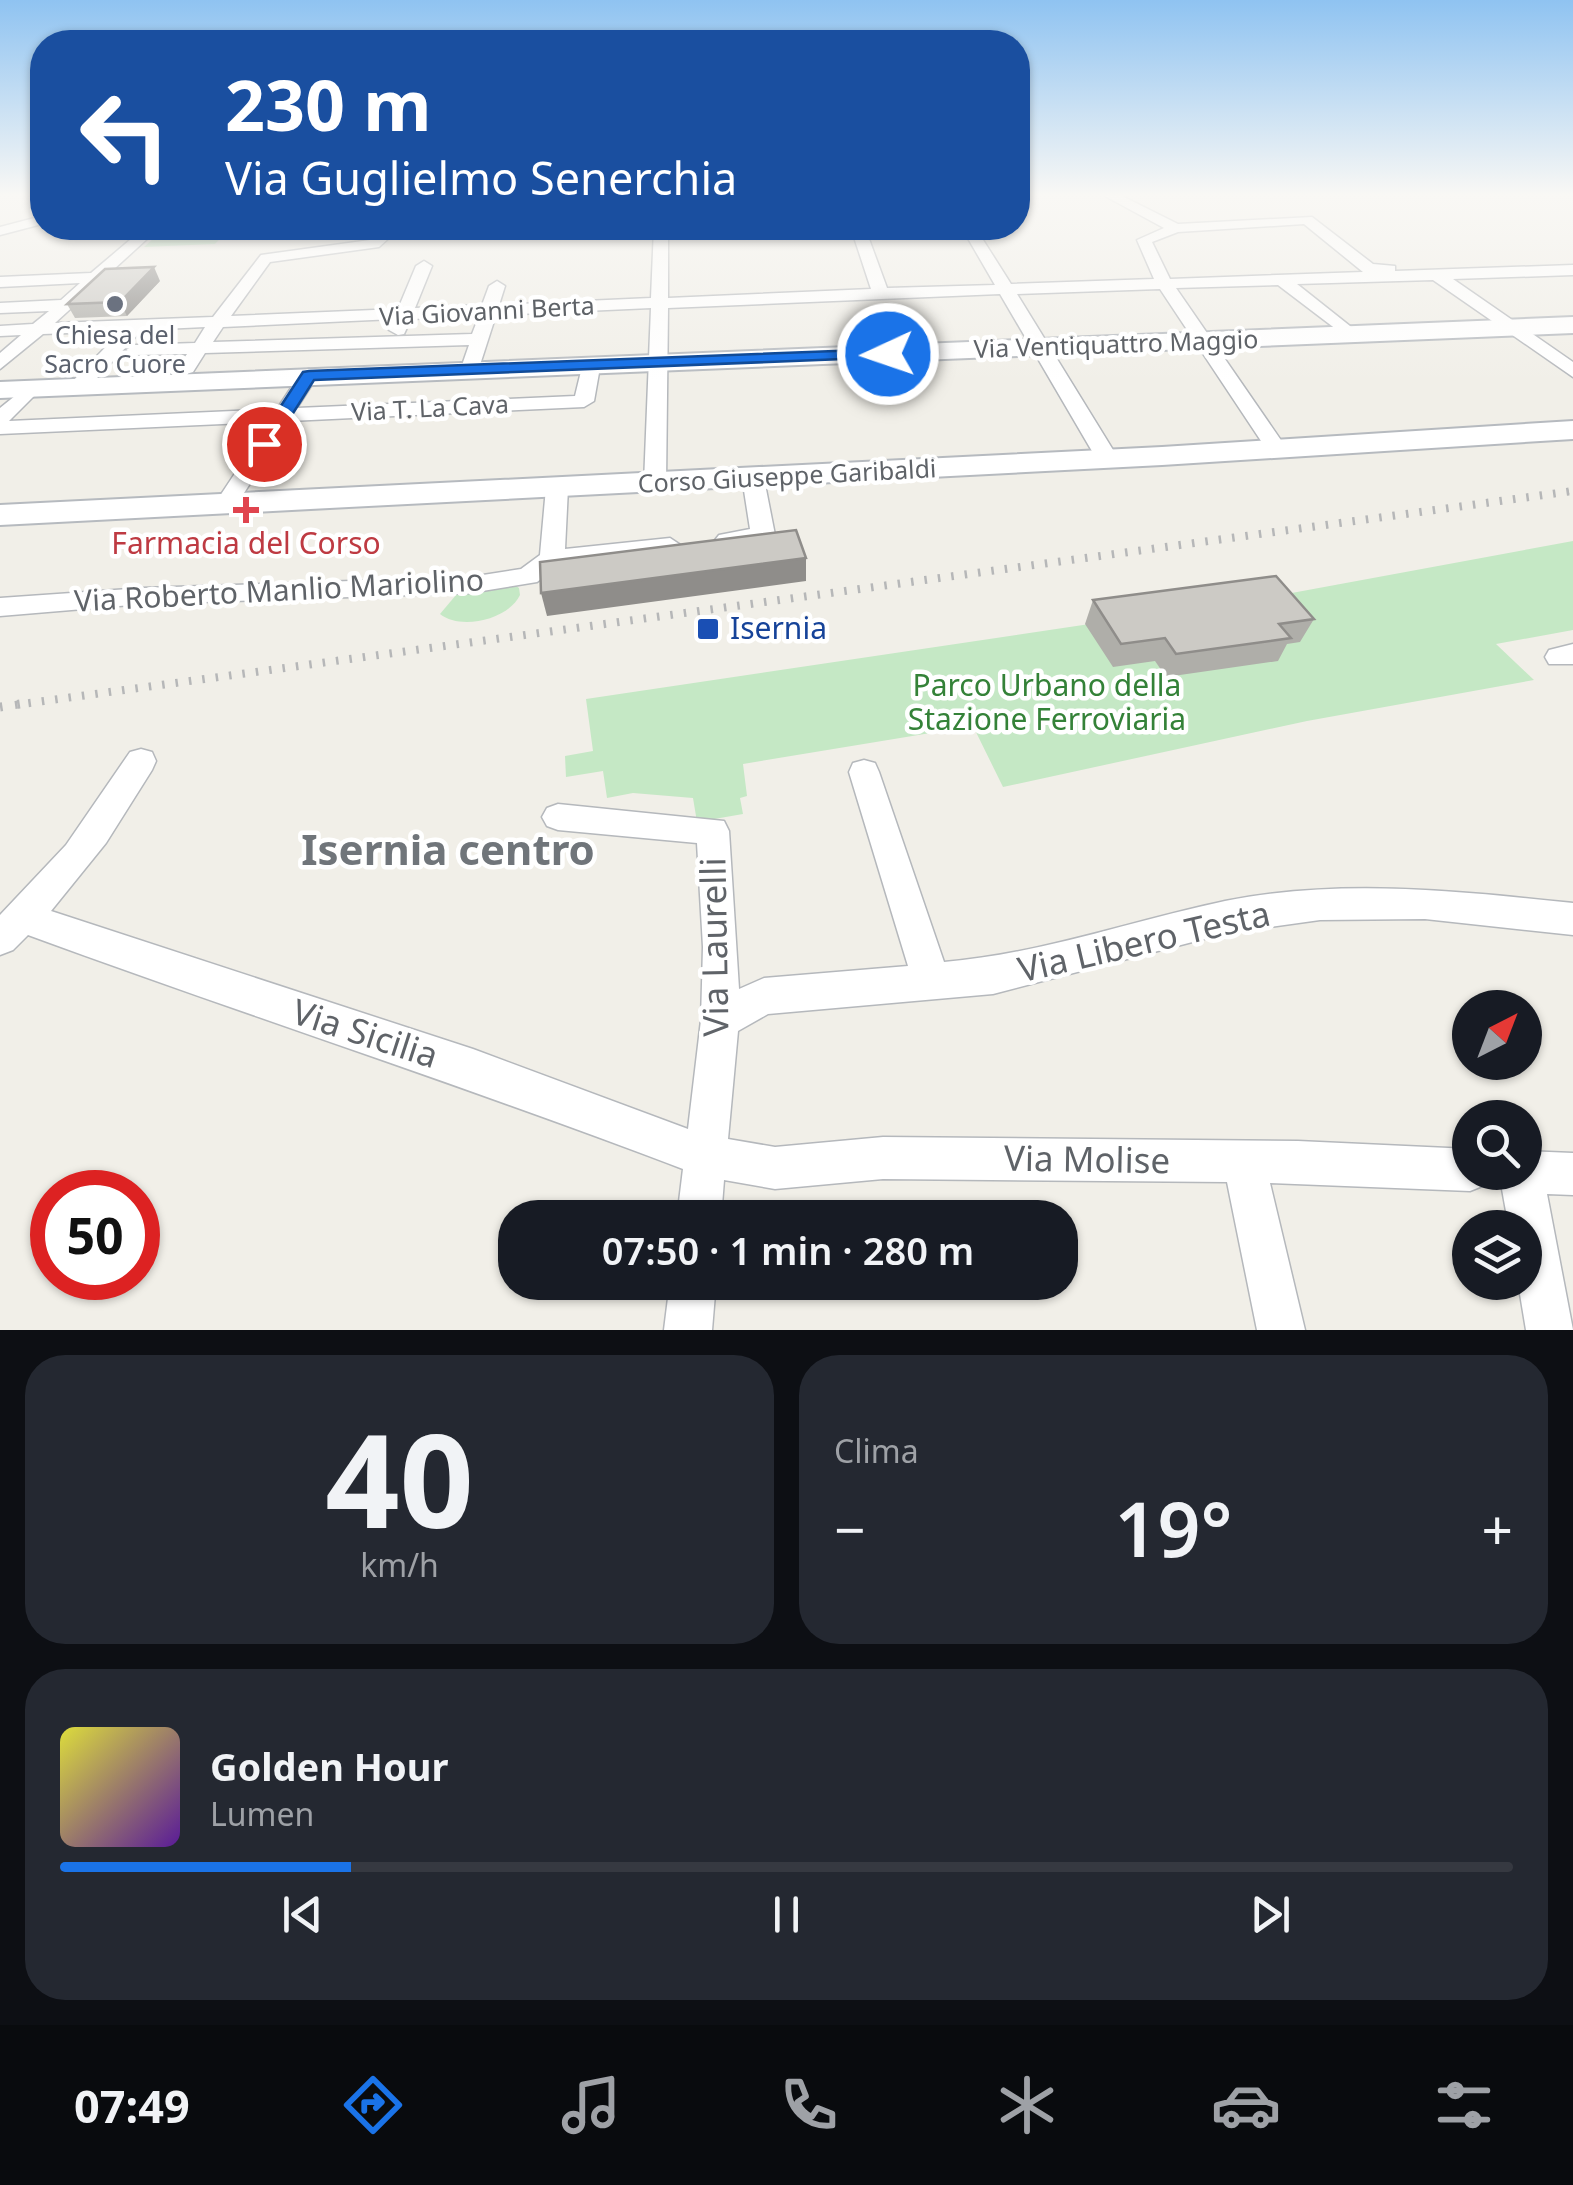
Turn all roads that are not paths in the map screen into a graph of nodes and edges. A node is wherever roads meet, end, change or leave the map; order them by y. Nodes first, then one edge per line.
1 (118, 258) edge
2 (270, 258) edge
3 (661, 258) edge
4 (868, 258) edge
5 (988, 258) edge
6 (1150, 258) edge
7 (1354, 258) edge
8 (24, 262) dead end
9 (424, 266) dead end
10 (1573, 270) edge
11 (1418, 276) junction
12 (1438, 276) junction
13 (96, 278) junction
14 (1282, 280) junction
15 (0, 281) edge
16 (1165, 284) junction
17 (497, 286) dead end
18 (1008, 290) junction
19 (880, 294) junction
20 (661, 303) junction
21 (66, 305) junction
22 (0, 308) edge
23 (489, 311) junction
24 (403, 314) junction
25 (311, 319) junction
26 (218, 322) junction
27 (1573, 325) edge
28 (136, 326) junction
29 (1510, 328) junction
30 (39, 329) junction
31 (0, 331) edge
32 (1349, 334) junction
33 (480, 339) junction
34 (1205, 340) junction
35 (296, 345) junction
36 (1042, 347) junction
37 (200, 348) junction
38 (135, 350) dead end
39 (390, 350) junction
40 (0, 364) edge
41 (660, 365) junction
42 (590, 367) junction
43 (186, 368) dead end
44 (297, 370) junction
45 (470, 370) junction
46 (1573, 371) edge
47 (78, 386) junction
48 (31, 389) junction
49 (0, 390) edge
50 (283, 415) junction
51 (0, 419) edge
52 (0, 428) edge
53 (1573, 430) edge
54 (1276, 449) junction
55 (1108, 458) junction
56 (758, 477) junction
57 (655, 483) junction
58 (557, 488) junction
59 (228, 502) junction
60 (0, 515) edge
61 (552, 558) junction
62 (0, 607) edge
63 (142, 762) dead end
64 (864, 772) dead end
65 (558, 817) dead end
66 (1573, 919) edge
67 (12, 927) edge
68 (932, 982) junction
69 (720, 1020) junction
70 (705, 1156) junction
71 (1244, 1162) junction
72 (1452, 1169) edge
73 (1542, 1173) edge
74 (1573, 1174) edge
75 (1525, 1190) edge
76 (701, 1200) edge
77 (690, 1300) edge
78 (688, 1330) edge
79 (1281, 1330) edge
80 (1550, 1330) edge

1 - 13 street
2 - 26 street
3 - 20 street
4 - 19 street
5 - 18 street
6 - 16 street
7 - 11 street
8 - 15 street
9 - 24 street
10 - 12 street, Via Giovanni Berta
11 - 12 street, Via Giovanni Berta
11 - 14 street, Via Giovanni Berta
12 - 29 street
13 - 15 street
13 - 21 street
14 - 16 street, Via Giovanni Berta
14 - 32 street
16 - 18 street, Via Giovanni Berta
16 - 34 street
17 - 23 street
18 - 19 street, Via Giovanni Berta
18 - 36 street
19 - 20 street, Via Giovanni Berta
20 - 23 street, Via Giovanni Berta
20 - 41 street
21 - 22 street
21 - 30 street
23 - 24 street, Via Giovanni Berta
23 - 33 street
24 - 25 street, Via Giovanni Berta
24 - 39 street
25 - 26 street, Via Giovanni Berta
25 - 35 street
26 - 28 street, Via Giovanni Berta
26 - 37 street
27 - 29 main road, Via Ventiquattro Maggio
28 - 30 street, Via Giovanni Berta
28 - 47 street
29 - 32 main road, Via Ventiquattro Maggio
29 - 46 street
30 - 31 street, Via Giovanni Berta
30 - 40 street
32 - 34 main road, Via Ventiquattro Maggio
33 - 39 street
33 - 45 street
34 - 36 main road, Via Ventiquattro Maggio
34 - 54 street
35 - 37 street
35 - 39 street
35 - 44 street
36 - 41 main road, Via Ventiquattro Maggio
36 - 55 street
37 - 38 street
37 - 43 street
41 - 42 main road, Via Ventiquattro Maggio
41 - 57 street
42 - 45 main road, Via Ventiquattro Maggio
42 - 50 street, Via T. La Cava
44 - 45 main road, Via Ventiquattro Maggio
44 - 47 main road, Via Ventiquattro Maggio
44 - 50 street
47 - 48 main road, Via Ventiquattro Maggio
48 - 49 main road, Via Ventiquattro Maggio
48 - 51 street
50 - 52 street, Via T. La Cava
50 - 59 street
53 - 54 main road, Corso Giuseppe Garibaldi
54 - 55 main road, Corso Giuseppe Garibaldi
55 - 56 main road, Corso Giuseppe Garibaldi
56 - 57 main road, Corso Giuseppe Garibaldi
56 - 61 street, Via Roberto Manlio Mariolino
57 - 58 main road, Corso Giuseppe Garibaldi
58 - 59 main road, Corso Giuseppe Garibaldi
58 - 61 street
59 - 60 main road, Corso Giuseppe Garibaldi
61 - 62 street, Via Roberto Manlio Mariolino
63 - 67 street
64 - 68 street
65 - 69 street, Via Laurelli
66 - 68 street, Via Libero Testa
67 - 70 street, Via Sicilia
68 - 69 street, Via Libero Testa
69 - 70 street, Via Laurelli
70 - 71 street, Via Molise
70 - 76 street, Via Laurelli
71 - 72 street, Via Molise
71 - 79 street
73 - 74 street
75 - 80 street
77 - 78 street

